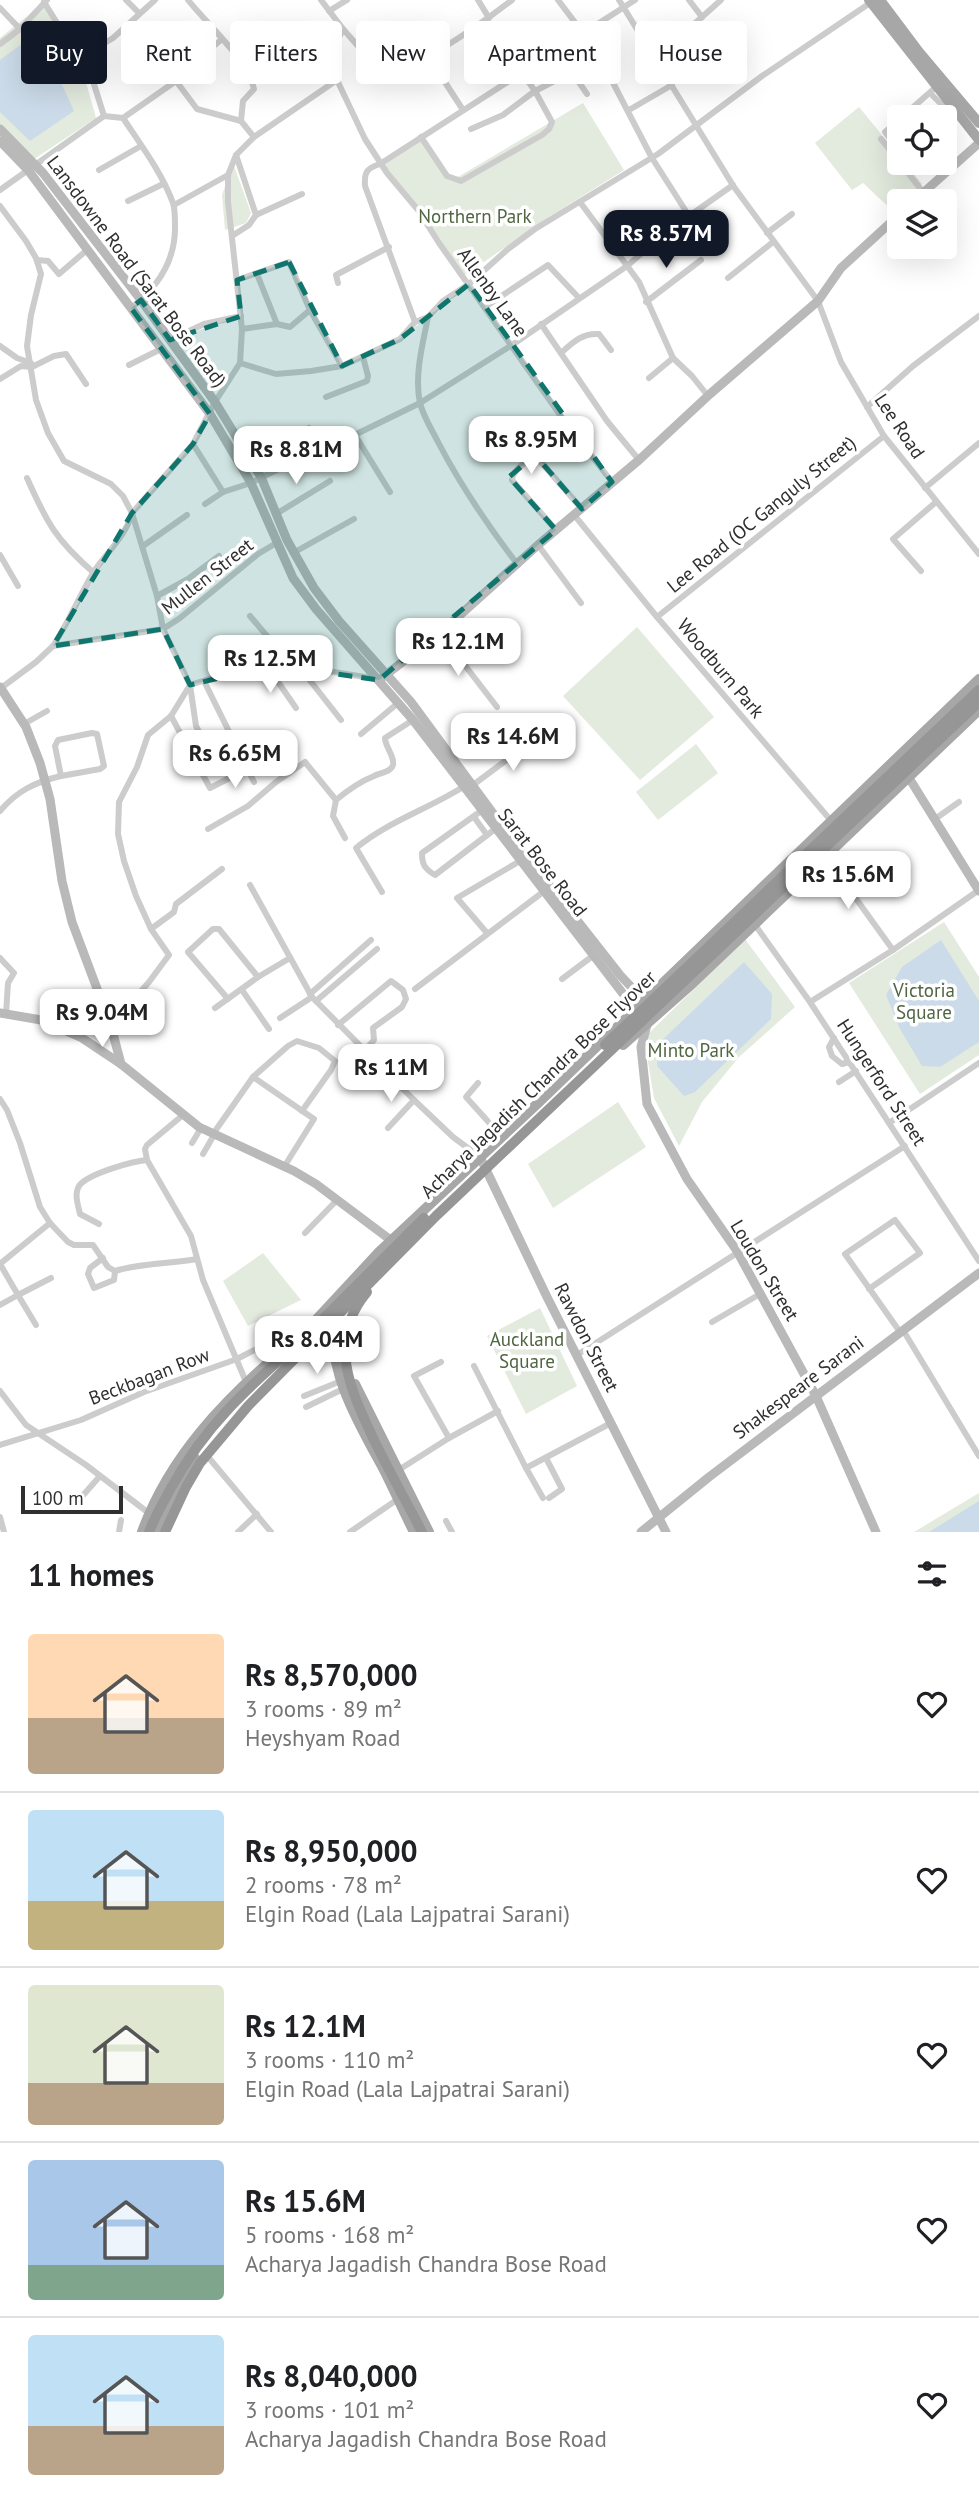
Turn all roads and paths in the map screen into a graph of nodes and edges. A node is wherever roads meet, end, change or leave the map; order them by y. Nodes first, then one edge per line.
1 (126, 0) edge
2 (188, 0) edge
3 (321, 0) edge
4 (347, 0) edge
5 (478, 0) edge
6 (512, 0) edge
7 (558, 0) edge
8 (618, 0) edge
9 (635, 0) edge
10 (689, 0) edge
11 (721, 0) edge
12 (46, 1) edge
13 (152, 1) edge
14 (874, 1) edge
15 (0, 8) edge
16 (623, 8) junction
17 (329, 11) junction
18 (139, 13) junction
19 (702, 18) junction
20 (489, 19) junction
21 (58, 21) edge
22 (574, 21) edge
23 (602, 21) edge
24 (699, 21) edge
25 (635, 27) edge
26 (20, 29) junction
27 (343, 29) joint
28 (221, 40) junction
29 (107, 42) edge
30 (450, 43) edge
31 (0, 44) edge
32 (216, 44) edge
33 (356, 44) edge
34 (94, 84) edge
35 (170, 84) edge
36 (179, 84) edge
37 (331, 84) edge
38 (339, 84) edge
39 (446, 84) edge
40 (504, 84) edge
41 (530, 84) edge
42 (613, 84) edge
43 (672, 85) joint
44 (535, 91) junction
45 (935, 92) junction
46 (587, 94) dead end
47 (918, 105) edge
48 (945, 105) edge
49 (463, 110) junction
50 (629, 110) junction
51 (104, 116) junction
52 (123, 118) junction
53 (957, 118) edge
54 (241, 121) junction
55 (979, 123) edge
56 (697, 126) junction
57 (0, 129) edge
58 (471, 129) dead end
59 (254, 137) junction
60 (421, 138) junction
61 (881, 139) dead end
62 (0, 141) edge
63 (979, 141) edge
64 (141, 146) junction
65 (887, 146) edge
66 (236, 155) junction
67 (652, 158) junction
68 (380, 164) junction
69 (31, 168) junction
70 (99, 170) dead end
71 (228, 175) junction
72 (910, 175) edge
73 (163, 184) junction
74 (733, 185) junction
75 (921, 189) edge
76 (926, 189) edge
77 (0, 190) edge
78 (302, 194) dead end
79 (128, 201) dead end
80 (580, 202) junction
81 (174, 205) junction
82 (0, 206) edge
83 (792, 214) dead end
84 (256, 215) junction
85 (689, 216) junction
86 (887, 226) edge
87 (767, 233) junction
88 (232, 236) junction
89 (773, 242) junction
90 (388, 247) junction
91 (87, 250) junction
92 (37, 260) junction
93 (701, 260) dead end
94 (626, 266) junction
95 (257, 274) junction
96 (728, 278) dead end
97 (237, 280) junction
98 (338, 283) dead end
99 (469, 284) junction
100 (579, 298) junction
101 (141, 300) junction
102 (818, 301) junction
103 (646, 302) junction
104 (485, 307) junction
105 (131, 308) junction
106 (310, 310) junction
107 (241, 316) junction
108 (979, 316) edge
109 (428, 317) junction
110 (415, 321) junction
111 (277, 324) junction
112 (541, 324) junction
113 (242, 329) junction
114 (170, 340) junction
115 (512, 345) junction
116 (0, 346) edge
117 (161, 349) junction
118 (611, 350) dead end
119 (561, 353) junction
120 (363, 357) junction
121 (673, 358) junction
122 (240, 363) junction
123 (31, 365) junction
124 (129, 365) dead end
125 (342, 366) junction
126 (649, 378) dead end
127 (0, 379) edge
128 (86, 384) dead end
129 (708, 396) junction
130 (326, 397) dead end
131 (215, 402) junction
132 (420, 403) junction
133 (867, 407) junction
134 (209, 414) junction
135 (309, 428) dead end
136 (355, 435) junction
137 (884, 436) junction
138 (979, 443) edge
139 (193, 444) junction
140 (284, 444) dead end
141 (318, 445) junction
142 (294, 457) junction
143 (639, 460) junction
144 (261, 477) junction
145 (27, 478) dead end
146 (330, 481) dead end
147 (612, 482) junction
148 (251, 483) junction
149 (925, 488) junction
150 (223, 492) junction
151 (390, 492) dead end
152 (936, 502) junction
153 (205, 504) dead end
154 (578, 512) junction
155 (132, 513) junction
156 (276, 514) junction
157 (187, 516) dead end
158 (354, 519) dead end
159 (556, 530) junction
160 (278, 542) junction
161 (538, 545) junction
162 (143, 546) junction
163 (293, 553) junction
164 (979, 554) edge
165 (0, 555) edge
166 (219, 555) dead end
167 (517, 565) junction
168 (921, 571) dead end
169 (94, 573) junction
170 (18, 586) dead end
171 (157, 596) junction
172 (581, 603) dead end
173 (250, 616) dead end
174 (657, 617) junction
175 (163, 629) junction
176 (440, 633) junction
177 (53, 646) junction
178 (267, 667) junction
179 (298, 669) junction
180 (383, 677) junction
181 (979, 679) edge
182 (204, 681) junction
183 (190, 685) junction
184 (1, 687) edge
185 (979, 690) edge
186 (979, 702) edge
187 (398, 703) junction
188 (497, 707) dead end
189 (296, 708) dead end
190 (979, 710) edge
191 (47, 711) dead end
192 (171, 716) junction
193 (341, 720) dead end
194 (413, 720) junction
195 (24, 724) junction
196 (361, 734) dead end
197 (536, 738) dead end
198 (210, 753) dead end
199 (895, 760) junction
200 (247, 769) junction
201 (61, 776) junction
202 (909, 777) junction
203 (45, 780) junction
204 (254, 782) dead end
205 (468, 786) junction
206 (336, 800) junction
207 (959, 802) dead end
208 (0, 811) edge
209 (478, 814) junction
210 (935, 819) junction
211 (832, 821) junction
212 (208, 829) dead end
213 (491, 832) junction
214 (846, 837) junction
215 (345, 838) dead end
216 (826, 857) junction
217 (520, 860) junction
218 (222, 869) dead end
219 (250, 885) dead end
220 (979, 890) edge
221 (382, 892) dead end
222 (544, 892) junction
223 (741, 907) junction
224 (754, 923) junction
225 (151, 929) junction
226 (487, 933) junction
227 (371, 940) dead end
228 (377, 948) dead end
229 (892, 950) junction
230 (594, 955) junction
231 (0, 958) edge
232 (290, 958) junction
233 (258, 977) junction
234 (562, 979) dead end
235 (242, 989) junction
236 (415, 989) dead end
237 (313, 997) junction
238 (229, 999) junction
239 (810, 1002) junction
240 (639, 1004) junction
241 (215, 1009) dead end
242 (3, 1013) edge
243 (657, 1016) junction
244 (279, 1018) dead end
245 (647, 1025) junction
246 (111, 1026) junction
247 (338, 1026) junction
248 (269, 1028) dead end
249 (834, 1038) junction
250 (364, 1051) junction
251 (849, 1062) junction
252 (121, 1064) junction
253 (978, 1067) edge
254 (856, 1071) junction
255 (253, 1077) junction
256 (839, 1082) dead end
257 (478, 1083) dead end
258 (0, 1099) edge
259 (414, 1100) junction
260 (302, 1111) junction
261 (183, 1115) junction
262 (889, 1122) junction
263 (201, 1128) junction
264 (388, 1128) dead end
265 (214, 1135) junction
266 (502, 1137) junction
267 (192, 1143) dead end
268 (905, 1146) junction
269 (203, 1154) dead end
270 (481, 1157) junction
271 (147, 1160) junction
272 (284, 1167) junction
273 (488, 1171) junction
274 (337, 1200) junction
275 (50, 1223) junction
276 (99, 1224) dead end
277 (305, 1233) dead end
278 (415, 1237) junction
279 (391, 1241) junction
280 (737, 1251) junction
281 (404, 1252) junction
282 (103, 1258) junction
283 (197, 1259) junction
284 (979, 1261) edge
285 (0, 1264) edge
286 (115, 1271) junction
287 (979, 1273) edge
288 (51, 1278) dead end
289 (869, 1289) junction
290 (760, 1294) junction
291 (18, 1295) junction
292 (333, 1300) junction
293 (0, 1305) edge
294 (323, 1311) junction
295 (346, 1311) junction
296 (337, 1321) junction
297 (712, 1322) dead end
298 (36, 1325) dead end
299 (306, 1331) junction
300 (902, 1331) junction
301 (317, 1341) junction
302 (300, 1342) junction
303 (335, 1349) junction
304 (577, 1355) junction
305 (237, 1359) junction
306 (441, 1362) dead end
307 (474, 1366) dead end
308 (246, 1382) junction
309 (342, 1385) junction
310 (0, 1391) edge
311 (304, 1396) dead end
312 (816, 1396) junction
313 (306, 1407) dead end
314 (498, 1412) junction
315 (611, 1423) junction
316 (39, 1433) junction
317 (449, 1438) junction
318 (0, 1446) edge
319 (979, 1456) edge
320 (208, 1458) junction
321 (546, 1458) junction
322 (526, 1468) junction
323 (398, 1471) junction
324 (100, 1476) junction
325 (387, 1477) junction
326 (398, 1499) junction
327 (78, 1500) dead end
328 (150, 1514) junction
329 (257, 1514) junction
330 (0, 1517) edge
331 (659, 1517) junction
332 (121, 1520) dead end
333 (446, 1521) dead end
334 (4, 1532) edge
335 (119, 1532) edge
336 (142, 1532) edge
337 (149, 1532) edge
338 (157, 1532) edge
339 (167, 1532) edge
340 (238, 1532) edge
341 (271, 1532) edge
342 (350, 1532) edge
343 (414, 1532) edge
344 (422, 1532) edge
345 (429, 1532) edge
346 (452, 1532) edge
347 (641, 1532) edge
348 (666, 1532) edge
349 (876, 1532) edge

1 - 18 street
2 - 28 street
3 - 17 street
4 - 17 street
5 - 20 street
6 - 20 street
7 - 22 street
8 - 16 street, Lee Road
9 - 16 street
10 - 19 street
11 - 19 street
12 - 21 street
12 - 26 street
13 - 18 street
14 - 45 main road
14 - 55 main road
14 - 56 street
15 - 26 street
16 - 23 street
16 - 25 street, Lee Road
17 - 27 street
18 - 29 street
19 - 24 street
20 - 30 street
26 - 31 street
27 - 33 street
28 - 32 street
28 - 54 street
34 - 51 street
35 - 52 street
36 - 54 street
37 - 59 street
38 - 68 street, Allenby Lane
39 - 49 street
40 - 49 street
41 - 44 street
42 - 50 street
43 - 50 street
43 - 56 street, Lee Road
44 - 46 street
44 - 58 street
44 - 60 street
45 - 47 street
45 - 48 main road
49 - 60 street
50 - 67 street
51 - 52 street
51 - 69 street
52 - 64 street
53 - 63 main road
54 - 59 street
56 - 67 street
56 - 74 street, Lee Road
57 - 69 main road, Lansdowne Road (Sarat Bose Road)
59 - 66 street
60 - 68 street
61 - 65 street
62 - 69 main road, Sarat Bose Road
63 - 76 main road
64 - 70 street
64 - 73 street
66 - 71 street
66 - 84 street
67 - 80 street
67 - 85 street
68 - 90 street
68 - 99 street, Allenby Lane
69 - 77 street
69 - 91 main road, Sarat Bose Road
69 - 101 main road, Lansdowne Road (Sarat Bose Road)
71 - 81 street
71 - 88 street
72 - 75 street
73 - 79 street
73 - 81 street
74 - 85 street
74 - 87 street, Lee Road
78 - 84 street
80 - 94 street
80 - 99 street
81 - 101 street
82 - 92 street
83 - 87 street
84 - 88 street
85 - 94 street
86 - 102 main road
87 - 89 street, Lee Road
88 - 97 street
89 - 96 street
89 - 102 street, Lee Road
90 - 98 street
90 - 110 street
91 - 92 street
91 - 105 main road, Sarat Bose Road
92 - 123 street
93 - 103 street
94 - 100 street
94 - 103 street
95 - 97 street
95 - 106 street
95 - 111 street
97 - 107 street
99 - 104 street, Allenby Lane
99 - 109 street
100 - 104 street
100 - 112 street
101 - 105 street
101 - 114 main road, Lansdowne Road (Sarat Bose Road)
102 - 129 main road
102 - 133 street, Lee Road
103 - 121 street
104 - 115 street, Allenby Lane
105 - 117 main road, Sarat Bose Road
106 - 111 street
106 - 125 street
107 - 113 street
107 - 114 street
108 - 133 street
109 - 110 street
109 - 132 street
110 - 120 street
111 - 113 street
112 - 115 street
112 - 119 street
113 - 122 street
114 - 131 main road, Lansdowne Road (Sarat Bose Road)
115 - 132 street
115 - 147 street, Allenby Lane
116 - 123 street
117 - 124 street
117 - 134 main road, Sarat Bose Road
118 - 119 street
119 - 143 street
120 - 125 street
120 - 130 street
121 - 126 street
121 - 129 street
122 - 125 street
122 - 131 street
123 - 127 street
123 - 128 street
123 - 155 street
129 - 143 main road
131 - 134 street
131 - 144 main road, Lansdowne Road (Sarat Bose Road)
132 - 136 street
132 - 167 street
133 - 137 street, Lee Road
134 - 139 street
134 - 148 main road, Sarat Bose Road
135 - 141 street
136 - 141 street
136 - 151 street
137 - 149 street, Lee Road
137 - 174 street, Lee Road (OC Ganguly Street)
138 - 149 street
139 - 150 street
139 - 155 street
140 - 142 street
141 - 142 street
142 - 144 street
143 - 147 main road
144 - 148 street
144 - 156 main road, Lansdowne Road (Sarat Bose Road)
145 - 169 street
146 - 156 street
147 - 154 main road
148 - 150 street
148 - 160 main road, Sarat Bose Road
149 - 152 street, Lee Road
150 - 153 street
152 - 164 street, Lee Road
152 - 168 street
154 - 159 main road
154 - 159 street, Woodburn Park
154 - 174 street, Woodburn Park
155 - 162 street
155 - 169 street
156 - 163 main road, Lansdowne Road (Sarat Bose Road)
157 - 162 street
158 - 163 street
159 - 161 main road
160 - 175 street, Mullen Street
160 - 180 main road, Sarat Bose Road
161 - 167 main road
161 - 172 street
162 - 171 street
163 - 180 main road, Lansdowne Road (Sarat Bose Road)
165 - 170 street
166 - 171 street
167 - 176 main road
169 - 177 street
171 - 175 street
173 - 179 street
174 - 211 street, Woodburn Park
175 - 177 street, Mullen Street
175 - 183 street
176 - 180 main road
176 - 188 street
177 - 184 street
178 - 179 street
178 - 182 street
178 - 189 street
179 - 180 street
179 - 193 street
180 - 187 main road, Sarat Bose Road
180 - 205 main road, Lansdowne Road (Sarat Bose Road)
181 - 199 main road
182 - 183 street
182 - 200 street
183 - 192 street
183 - 198 street
184 - 195 main road
185 - 302 highway, Acharya Jagadish Chandra Bose Flyover, bridge
186 - 278 highway, Acharya Jagadish Chandra Bose Flyover, bridge
187 - 194 main road, Sarat Bose Road
187 - 196 street
190 - 202 main road
191 - 195 street
192 - 200 street
192 - 225 street
194 - 205 main road, Sarat Bose Road
194 - 206 street
195 - 203 main road
197 - 205 street
199 - 202 main road
199 - 211 main road
200 - 204 street
201 - 201 street
201 - 203 street
202 - 210 main road
202 - 214 main road
203 - 208 street
203 - 246 main road
205 - 209 main road, Sarat Bose Road
205 - 221 street
205 - 240 main road, Lansdowne Road (Sarat Bose Road)
206 - 212 street
206 - 215 street
207 - 210 street
209 - 213 main road, Sarat Bose Road
209 - 213 street
210 - 220 main road
211 - 214 street, Woodburn Park
211 - 223 main road
213 - 217 main road, Sarat Bose Road
214 - 216 main road
216 - 224 main road
216 - 229 street
217 - 222 main road, Sarat Bose Road
217 - 226 street
218 - 225 street
219 - 232 street
220 - 229 street
222 - 226 street
222 - 230 main road, Sarat Bose Road
223 - 224 street, Hungerford Street
223 - 240 main road
224 - 239 street, Hungerford Street
224 - 243 main road
225 - 246 street
226 - 236 street
227 - 237 street
228 - 237 street
229 - 239 street
230 - 234 street
230 - 240 main road, Sarat Bose Road
231 - 242 street
232 - 233 street
232 - 237 street
233 - 235 street
233 - 238 street
235 - 238 street
235 - 248 street
237 - 244 street
237 - 247 street
238 - 241 street
239 - 249 street, Hungerford Street
240 - 243 main road, Lansdowne Road (Sarat Bose Road)
240 - 245 main road, Sarat Bose Road
240 - 266 main road
242 - 252 main road
243 - 245 main road
245 - 273 main road
245 - 280 main road, Loudon Street
246 - 252 main road
247 - 250 street
247 - 250 street
249 - 251 street, Hungerford Street
249 - 251 street
250 - 259 street
251 - 254 street, Hungerford Street
252 - 261 main road
253 - 262 street
254 - 256 street
254 - 262 street, Hungerford Street
255 - 260 street
255 - 260 street
255 - 265 street
257 - 266 street
258 - 275 street
259 - 264 street
259 - 270 street
260 - 272 street
261 - 263 main road
261 - 271 street
262 - 268 street, Hungerford Street
263 - 265 main road
263 - 267 street
265 - 269 street
265 - 272 main road
266 - 270 main road
268 - 280 street
268 - 284 street, Hungerford Street
270 - 273 main road, Rawdon Street
270 - 279 main road
271 - 276 street
271 - 283 street
272 - 274 main road
273 - 281 main road
273 - 304 main road, Rawdon Street
274 - 277 street
274 - 279 main road
275 - 282 street
275 - 285 street
278 - 339 highway, Acharya Jagadish Chandra Bose Flyover, bridge
278 - 344 highway, bridge
279 - 281 main road
279 - 292 main road
280 - 290 main road, Loudon Street
280 - 304 street
281 - 295 main road
282 - 286 street
282 - 286 street
283 - 286 street
283 - 305 street
285 - 291 street
287 - 300 main road, Shakespeare Sarani
288 - 291 street
289 - 289 street
289 - 300 street
290 - 297 street
290 - 312 main road, Loudon Street
291 - 293 street
291 - 298 street
292 - 294 main road
292 - 295 main road
294 - 296 main road
294 - 299 main road
295 - 296 main road
295 - 323 main road
296 - 301 main road
296 - 303 main road
299 - 301 street
299 - 305 street, Beckbagan Row
299 - 308 main road
300 - 312 main road, Shakespeare Sarani
300 - 319 street
301 - 303 street
301 - 320 main road
302 - 337 highway
302 - 338 main road, Acharya Jagadish Chandra Bose Flyover
303 - 309 main road
304 - 315 main road, Rawdon Street
305 - 308 street
305 - 316 street, Beckbagan Row
306 - 317 street
307 - 314 street
308 - 328 main road
309 - 311 street
309 - 313 street
309 - 325 main road
310 - 316 street
312 - 331 main road, Shakespeare Sarani
312 - 349 main road, Loudon Street
314 - 317 street
314 - 322 street
315 - 321 street
315 - 331 main road, Rawdon Street
316 - 318 street, Beckbagan Row
316 - 324 street
317 - 323 street
320 - 329 street
320 - 339 main road
321 - 322 street
321 - 322 street
323 - 325 street
323 - 345 main road
324 - 327 street
324 - 328 street
325 - 326 main road
326 - 342 street
326 - 343 main road
328 - 336 main road
329 - 340 street
329 - 341 street
330 - 334 street
331 - 347 main road, Shakespeare Sarani
331 - 348 main road, Rawdon Street
332 - 335 street
333 - 346 street

